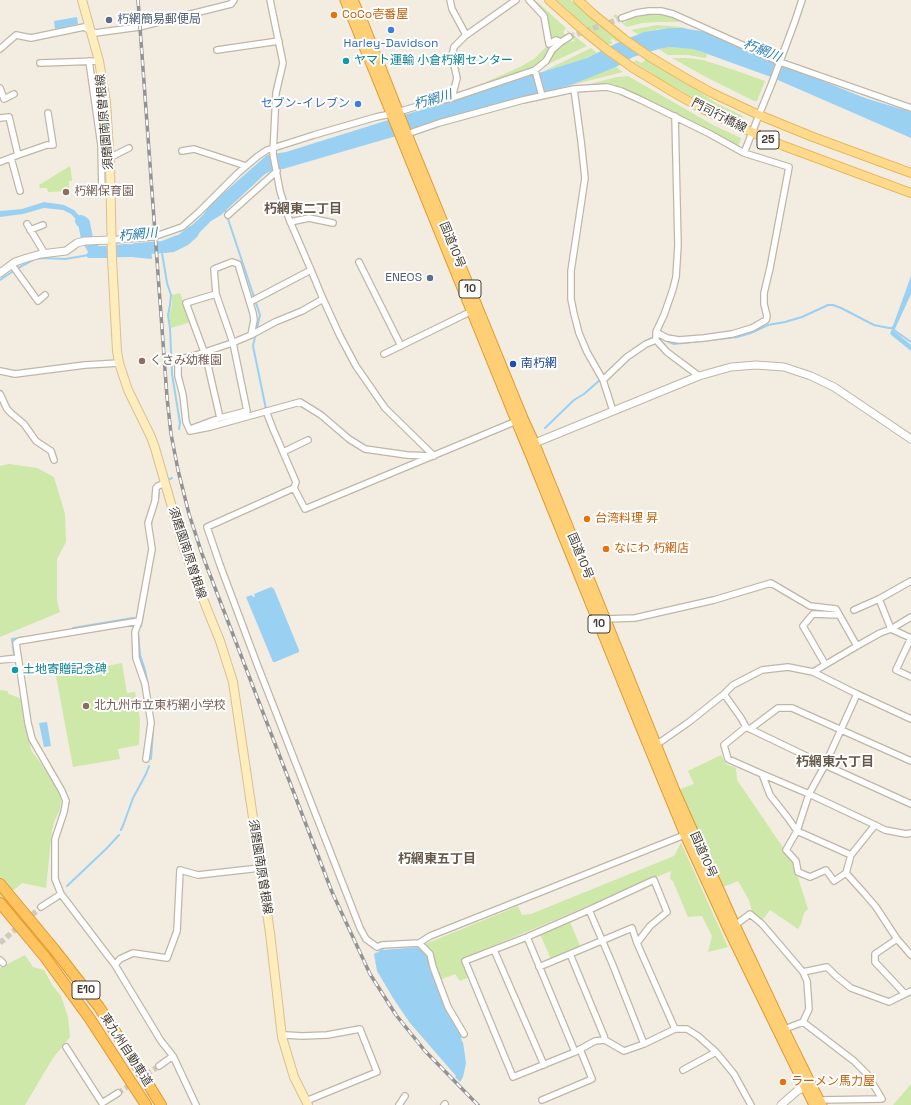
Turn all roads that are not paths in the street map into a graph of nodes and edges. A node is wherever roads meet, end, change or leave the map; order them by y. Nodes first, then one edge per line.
1 (82, 0) edge
2 (234, 0) edge
3 (270, 0) edge
4 (345, 0) edge
5 (353, 0) edge
6 (450, 0) edge
7 (516, 0) edge
8 (529, 0) edge
9 (549, 0) edge
10 (578, 0) edge
11 (802, 0) edge
12 (622, 18) tunnel mouth
13 (90, 29) junction
14 (465, 36) junction
15 (569, 37) tunnel mouth
16 (279, 41) junction
17 (561, 42) junction
18 (0, 49) edge
19 (218, 50) dead end
20 (89, 61) junction
21 (99, 61) junction
22 (780, 62) junction
23 (40, 63) dead end
24 (535, 70) junction
25 (0, 86) edge
26 (574, 89) junction
27 (14, 94) dead end
28 (541, 94) junction
29 (452, 98) junction
30 (911, 108) edge
31 (48, 113) dead end
32 (395, 113) junction
33 (675, 116) junction
34 (759, 116) junction
35 (0, 118) edge
36 (57, 121) dead end
37 (50, 122) junction
38 (752, 133) junction
39 (404, 135) junction
40 (129, 148) dead end
41 (182, 151) dead end
42 (273, 151) junction
43 (744, 153) junction
44 (18, 155) junction
45 (11, 158) junction
46 (109, 158) junction
47 (0, 162) edge
48 (246, 166) junction
49 (277, 171) junction
50 (911, 173) edge
51 (20, 191) dead end
52 (110, 193) junction
53 (911, 193) edge
54 (228, 215) dead end
55 (290, 222) junction
56 (333, 223) dead end
57 (27, 224) dead end
58 (43, 225) dead end
59 (30, 230) junction
60 (111, 241) junction
61 (46, 254) junction
62 (359, 262) dead end
63 (14, 268) junction
64 (311, 270) junction
65 (0, 273) edge
66 (216, 294) junction
67 (45, 296) dead end
68 (322, 299) junction
69 (253, 300) junction
70 (472, 312) junction
71 (656, 332) junction
72 (252, 335) junction
73 (656, 340) junction
74 (233, 343) junction
75 (401, 346) junction
76 (204, 352) junction
77 (384, 354) dead end
78 (119, 363) junction
79 (0, 371) edge
80 (699, 376) junction
81 (603, 380) junction
82 (0, 394) edge
83 (266, 411) junction
84 (613, 411) junction
85 (220, 418) junction
86 (519, 420) junction
87 (190, 431) junction
88 (911, 439) edge
89 (308, 440) dead end
90 (531, 444) junction
91 (283, 452) junction
92 (434, 456) junction
93 (54, 460) dead end
94 (165, 484) junction
95 (294, 488) junction
96 (911, 582) edge
97 (878, 599) junction
98 (854, 610) dead end
99 (839, 615) junction
100 (911, 617) edge
101 (605, 619) junction
102 (138, 621) junction
103 (891, 629) junction
104 (911, 638) edge
105 (857, 646) junction
106 (18, 658) junction
107 (0, 660) edge
108 (825, 664) junction
109 (813, 672) junction
110 (911, 677) edge
111 (724, 694) junction
112 (857, 694) junction
113 (911, 719) edge
114 (748, 728) junction
115 (841, 730) junction
116 (656, 745) junction
117 (146, 759) dead end
118 (911, 761) edge
119 (825, 765) junction
120 (762, 774) junction
121 (809, 794) junction
122 (911, 804) edge
123 (875, 825) junction
124 (796, 831) junction
125 (689, 833) junction
126 (911, 833) edge
127 (851, 855) junction
128 (260, 868) junction
129 (846, 873) junction
130 (0, 884) edge
131 (61, 894) junction
132 (0, 903) edge
133 (41, 907) tunnel mouth
134 (589, 910) junction
135 (732, 927) junction
136 (527, 937) junction
137 (897, 939) junction
138 (602, 941) junction
139 (420, 943) junction
140 (637, 943) junction
141 (494, 950) junction
142 (570, 954) junction
143 (911, 955) edge
144 (115, 965) junction
145 (539, 967) junction
146 (803, 972) junction
147 (911, 991) edge
148 (905, 994) junction
149 (803, 1022) junction
150 (675, 1029) junction
151 (781, 1031) junction
152 (464, 1034) dead end
153 (282, 1036) junction
154 (605, 1040) junction
155 (644, 1044) junction
156 (66, 1047) dead end
157 (577, 1051) junction
158 (716, 1052) junction
159 (173, 1056) junction
160 (544, 1065) junction
161 (159, 1066) tunnel mouth
162 (683, 1070) dead end
163 (808, 1085) junction
164 (118, 1093) tunnel mouth
165 (405, 1096) dead end
166 (542, 1100) dead end
167 (307, 1103) edge
168 (819, 1103) edge
169 (146, 1105) edge
170 (161, 1105) edge
171 (196, 1105) edge
172 (399, 1105) edge
173 (751, 1105) edge
174 (781, 1105) edge

1 - 13 main road, 須磨園南原曽根線
2 - 13 street
3 - 16 street
4 - 32 highway, 国道10号 / 10
5 - 32 highway, 国道10号 / 10
6 - 14 street
7 - 14 street
8 - 17 street
9 - 38 main road, 門司行橋線 / 25
10 - 34 main road, 門司行橋線 / 25
11 - 22 street
12 - 22 street
13 - 18 street
13 - 21 main road, 須磨園南原曽根線
14 - 29 street
15 - 17 street
16 - 19 street
16 - 42 street
17 - 24 street
20 - 21 street
20 - 23 street
20 - 52 street
21 - 46 main road, 須磨園南原曽根線
22 - 30 street
22 - 34 street
24 - 28 street
24 - 29 street
25 - 27 street
26 - 28 street
26 - 33 street
26 - 81 street
28 - 39 street
29 - 32 street
31 - 37 street
32 - 39 highway, 国道10号 / 10
32 - 42 street
33 - 43 street
33 - 71 street
34 - 38 street
34 - 50 main road, 門司行橋線 / 25
35 - 44 street
36 - 37 street
37 - 44 street
38 - 43 street
38 - 53 main road, 門司行橋線 / 25
39 - 70 highway, 国道10号 / 10
39 - 86 highway, 国道10号 / 10
40 - 46 street
41 - 48 street
42 - 48 street
42 - 49 street
43 - 71 street
44 - 45 street
45 - 47 street
45 - 51 street
46 - 52 main road, 須磨園南原曽根線
48 - 60 street
49 - 54 street
49 - 55 street
52 - 60 main road, 須磨園南原曽根線
55 - 56 street
55 - 64 street
57 - 59 street
58 - 59 street
59 - 61 street
60 - 61 street
60 - 78 main road, 須磨園南原曽根線
61 - 63 street
62 - 75 street
63 - 65 street
63 - 67 street
64 - 68 street
64 - 69 street
66 - 69 street
66 - 74 street
66 - 76 street
68 - 72 street
68 - 92 street
69 - 72 street
70 - 75 street
70 - 86 highway, 国道10号 / 10
71 - 73 street
72 - 74 street
73 - 80 street
73 - 81 street
74 - 76 street
74 - 85 street
75 - 77 street
76 - 85 street
76 - 87 street
78 - 79 street
78 - 94 main road, 須磨園南原曽根線
80 - 84 street
80 - 88 street
81 - 84 street
82 - 93 street
83 - 87 street
83 - 91 street
83 - 92 street
84 - 90 street
85 - 87 street
86 - 90 highway, 国道10号 / 10
86 - 92 street
89 - 91 street
90 - 101 highway, 国道10号 / 10
90 - 125 highway, 国道10号 / 10
91 - 95 street
92 - 95 street
94 - 102 street
94 - 128 main road, 須磨園南原曽根線
95 - 139 street
96 - 97 street
97 - 98 street
97 - 103 street
99 - 101 street
99 - 105 street
99 - 108 street
100 - 103 street
101 - 116 highway, 国道10号 / 10
102 - 106 street
102 - 117 street
103 - 104 street
103 - 105 street
104 - 110 street
105 - 108 street
106 - 107 street
106 - 131 street
108 - 109 street
109 - 111 street
109 - 112 street
111 - 114 street
111 - 116 street
112 - 113 street
112 - 115 street
114 - 115 street
114 - 119 street
114 - 120 street
115 - 118 street
115 - 119 street
116 - 125 highway, 国道10号 / 10
119 - 121 street
119 - 122 street
120 - 121 street
120 - 124 street
121 - 123 street
121 - 124 street
123 - 126 street
123 - 127 street
124 - 127 street
124 - 129 street
125 - 135 highway, 国道10号 / 10
125 - 139 street
127 - 129 street
128 - 144 street
128 - 153 main road, 須磨園南原曽根線
129 - 137 street
130 - 170 highway, 東九州自動車道 / E10
131 - 133 street
131 - 144 street
132 - 169 highway, 東九州自動車道 / E10
134 - 136 street
134 - 138 street
134 - 140 street
135 - 146 street
135 - 151 highway, 国道10号 / 10
136 - 141 street
136 - 145 street
137 - 143 street
137 - 148 street
138 - 140 street
138 - 142 street
138 - 155 street
139 - 152 street
140 - 150 street
141 - 160 street
141 - 160 street
142 - 145 street
142 - 154 street
144 - 159 street
145 - 157 street
146 - 148 street
146 - 149 street
147 - 148 street
149 - 151 street
149 - 168 street
150 - 155 street
150 - 158 street
151 - 163 highway, 国道10号 / 10
153 - 167 main road, 須磨園南原曽根線
153 - 167 street
154 - 155 street
154 - 157 street
156 - 164 street
157 - 160 street
157 - 166 street
158 - 162 street
158 - 173 street
159 - 161 street
159 - 171 street
163 - 168 highway, 国道10号 / 10
163 - 174 street
165 - 172 street

